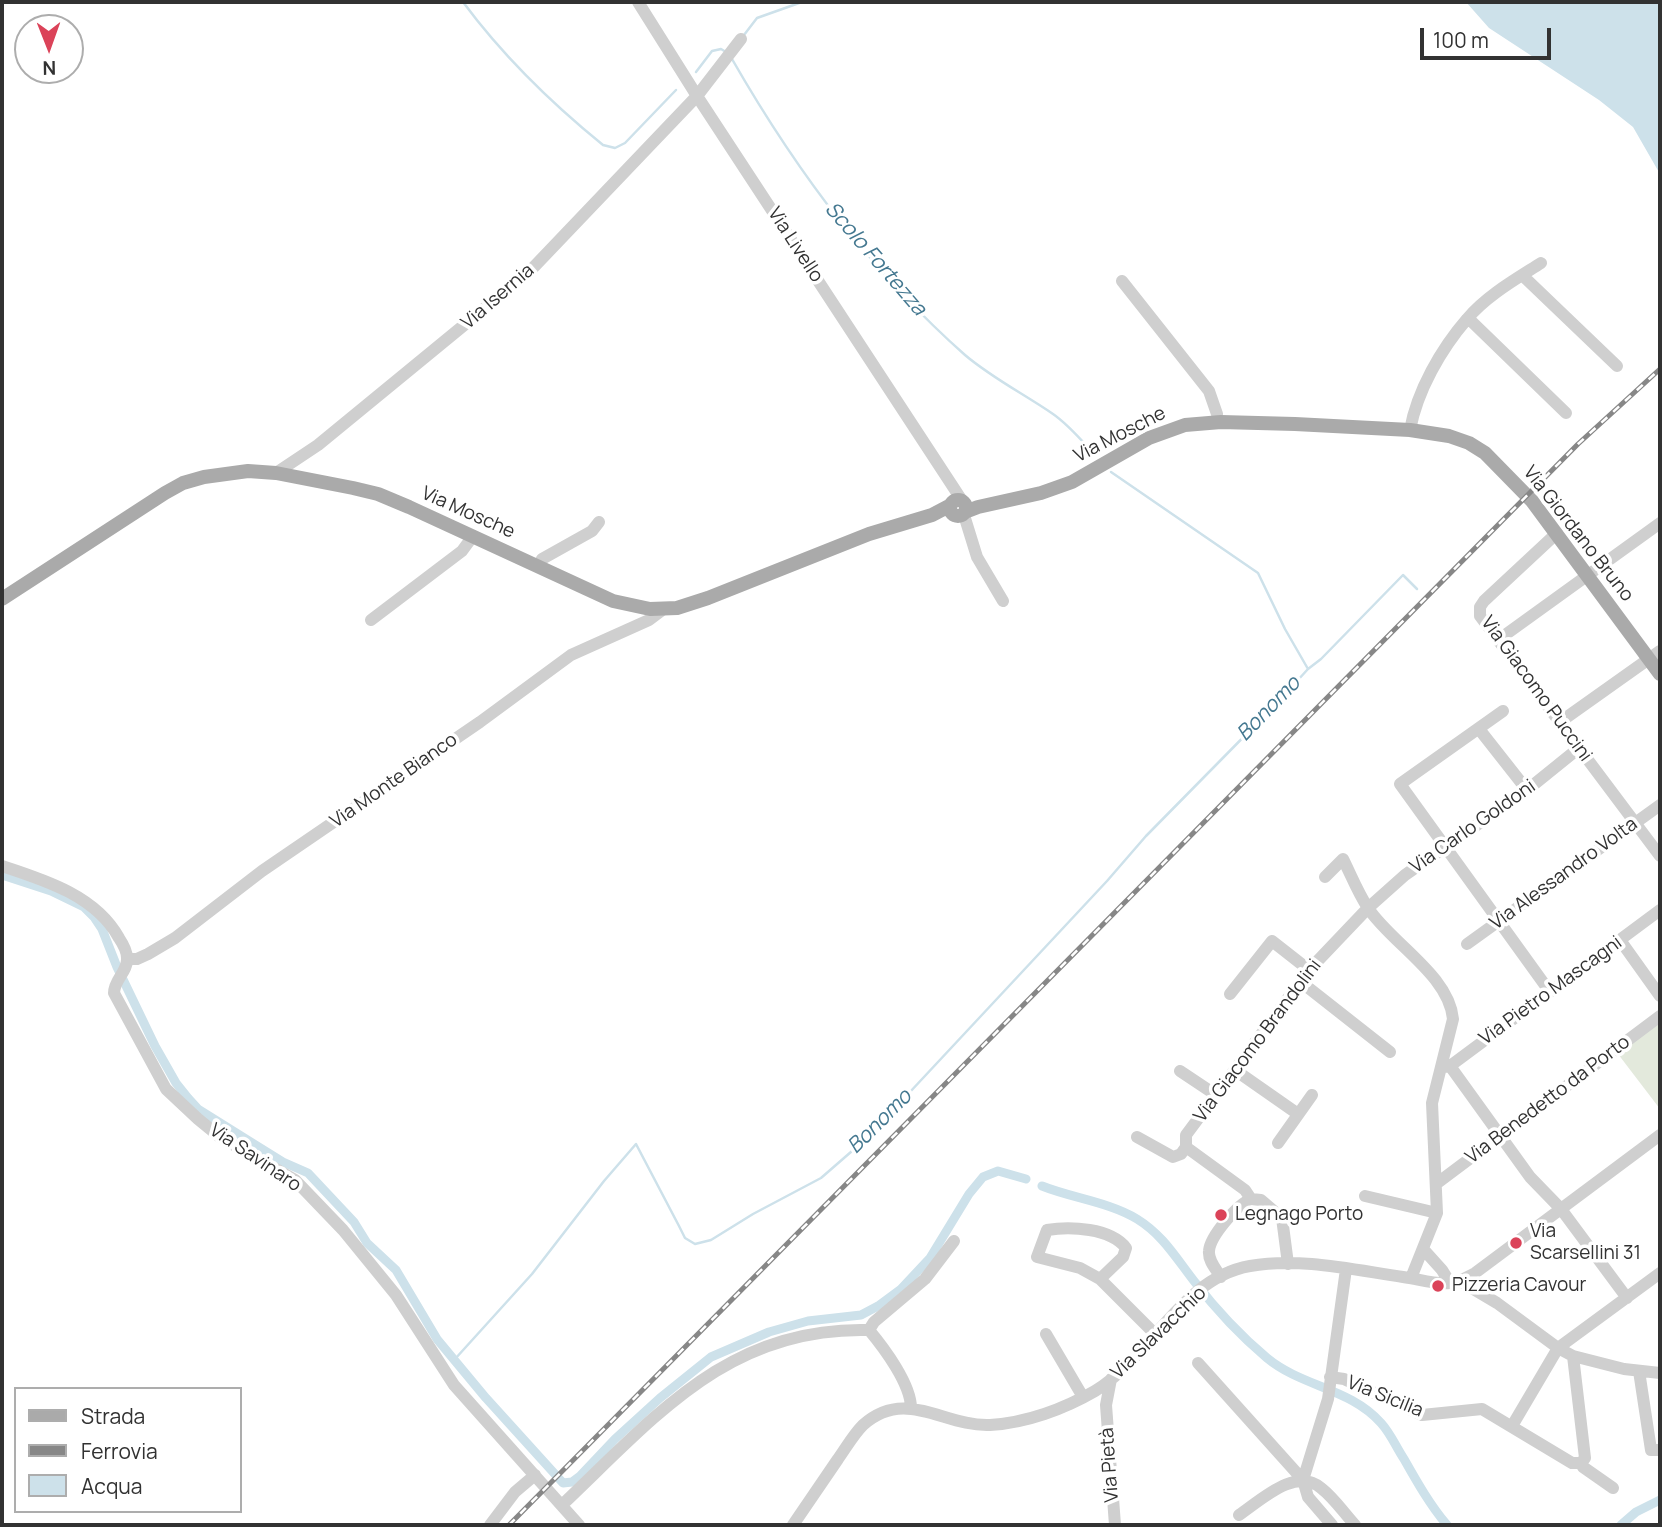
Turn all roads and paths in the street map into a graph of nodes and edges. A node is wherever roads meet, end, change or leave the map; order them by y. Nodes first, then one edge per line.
1 (638, 2) edge
2 (741, 39) dead end
3 (697, 96) junction
4 (1541, 263) dead end
5 (1522, 275) junction
6 (1122, 281) dead end
7 (1468, 318) junction
8 (1617, 366) dead end
9 (1566, 413) dead end
10 (1217, 414) dead end
11 (1410, 430) junction
12 (276, 473) junction
13 (961, 510) junction
14 (599, 522) dead end
15 (1660, 523) edge
16 (1557, 533) junction
17 (473, 536) junction
18 (538, 566) junction
19 (1587, 575) junction
20 (2, 599) edge
21 (1003, 601) dead end
22 (665, 608) junction
23 (371, 620) dead end
24 (1498, 640) junction
25 (1655, 655) edge
26 (1660, 674) edge
27 (1503, 711) dead end
28 (1560, 722) junction
29 (1479, 729) junction
30 (1580, 748) junction
31 (1527, 790) junction
32 (1660, 804) edge
33 (1636, 822) junction
34 (1445, 846) junction
35 (1660, 856) edge
36 (2, 866) edge
37 (1325, 877) dead end
38 (1368, 908) junction
39 (1660, 910) edge
40 (1499, 921) junction
41 (1620, 940) junction
42 (1467, 944) dead end
43 (123, 970) junction
44 (1310, 970) junction
45 (1301, 982) junction
46 (1550, 992) junction
47 (1230, 994) dead end
48 (1660, 996) edge
49 (1660, 1016) edge
50 (1390, 1052) dead end
51 (1445, 1067) junction
52 (1235, 1070) junction
53 (1180, 1072) dead end
54 (1216, 1095) junction
55 (1312, 1095) dead end
56 (1298, 1114) junction
57 (1500, 1135) junction
58 (1660, 1135) edge
59 (1137, 1137) dead end
60 (1278, 1143) dead end
61 (1186, 1147) junction
62 (1436, 1184) junction
63 (1366, 1196) dead end
64 (1251, 1199) junction
65 (1561, 1209) junction
66 (1437, 1213) junction
67 (954, 1241) dead end
68 (1424, 1250) junction
69 (1288, 1264) junction
70 (1346, 1269) junction
71 (1660, 1273) edge
72 (1412, 1278) junction
73 (1100, 1279) junction
74 (1215, 1280) junction
75 (1455, 1282) junction
76 (1627, 1297) junction
77 (869, 1329) junction
78 (1046, 1334) dead end
79 (1156, 1335) junction
80 (1558, 1348) junction
81 (1573, 1356) junction
82 (1198, 1363) dead end
83 (1639, 1371) junction
84 (1660, 1373) edge
85 (1111, 1379) junction
86 (1330, 1379) junction
87 (1086, 1396) junction
88 (1106, 1405) junction
89 (911, 1408) junction
90 (1524, 1409) junction
91 (1512, 1426) junction
92 (1530, 1437) junction
93 (1660, 1450) edge
94 (1581, 1463) junction
95 (535, 1475) junction
96 (1303, 1480) junction
97 (1613, 1488) dead end
98 (562, 1505) junction
99 (1238, 1515) dead end
100 (490, 1525) edge
101 (579, 1525) edge
102 (793, 1525) edge
103 (1115, 1525) edge
104 (1332, 1525) edge
105 (1355, 1525) edge

1 - 3 street, Via Livello
2 - 3 street, Via Isernia
3 - 12 street, Via Isernia
3 - 13 street, Via Livello
4 - 5 street
5 - 7 street
5 - 8 street
6 - 10 street
7 - 9 street
7 - 11 street
11 - 13 main road, Via Mosche
11 - 16 main road, Via Giordano Bruno
12 - 17 main road, Via Mosche
12 - 20 main road, Via Mosche
13 - 21 street, Via Livello
13 - 22 main road, Via Mosche
14 - 18 street
15 - 19 street
16 - 19 main road, Via Giordano Bruno
16 - 24 street, Via Giacomo Puccini
17 - 18 main road, Via Mosche
17 - 23 street
18 - 22 main road, Via Mosche
19 - 24 street
19 - 25 main road, Via Giordano Bruno
22 - 43 street, Via Monte Bianco
24 - 28 street, Via Giacomo Puccini
25 - 26 main road, Via Giordano Bruno
25 - 28 street
27 - 29 street
28 - 30 street, Via Giacomo Puccini
29 - 31 street
29 - 34 street
30 - 31 street, Via Carlo Goldoni
30 - 33 street, Via Giacomo Puccini
31 - 34 street, Via Carlo Goldoni
32 - 33 street, Via Alessandro Volta
33 - 35 street, Via Giacomo Puccini
33 - 40 street, Via Alessandro Volta
34 - 38 street, Via Carlo Goldoni
34 - 40 street
36 - 43 street, Via Savinaro
37 - 38 street
38 - 44 street, Via Giacomo Brandolini
38 - 51 street
39 - 41 street, Via Pietro Mascagni
40 - 42 street, Via Alessandro Volta
40 - 46 street
41 - 46 street, Via Pietro Mascagni
41 - 48 street
43 - 95 street, Via Savinaro
44 - 45 street, Via Giacomo Brandolini
44 - 47 street
45 - 50 street
45 - 52 street, Via Giacomo Brandolini
46 - 51 street, Via Pietro Mascagni
49 - 57 street, Via Benedetto da Porto
51 - 57 street
51 - 62 street
52 - 54 street, Via Giacomo Brandolini
52 - 56 street
53 - 54 street
54 - 61 street, Via Giacomo Brandolini
55 - 56 street
56 - 60 street
57 - 62 street, Via Benedetto da Porto
57 - 65 street
58 - 65 street
59 - 61 street
61 - 64 street
62 - 66 street
63 - 66 street
64 - 69 street
64 - 74 street
65 - 75 street
65 - 76 street
66 - 68 street
67 - 77 street
68 - 72 street
68 - 75 street
69 - 70 street, Via Slavacchio
69 - 74 street, Via Slavacchio
70 - 72 street, Via Slavacchio
70 - 86 street, Via Sicilia
71 - 76 street
72 - 75 street, Via Slavacchio
73 - 73 street
73 - 79 street
74 - 79 street, Via Slavacchio
75 - 80 street
76 - 80 street
77 - 89 street
77 - 98 street
78 - 87 street
79 - 85 street, Via Slavacchio
80 - 81 street
80 - 90 street
81 - 83 street
81 - 94 street
82 - 96 street
83 - 84 street
83 - 93 street
85 - 87 street, Via Slavacchio
85 - 88 street, Via Pietà
86 - 91 street, Via Sicilia
86 - 96 street, Via Sicilia
87 - 88 street, Via Pietà
87 - 89 street, Via Slavacchio
88 - 103 street, Via Pietà
89 - 102 street, Via Slavacchio
90 - 91 street
90 - 92 street
91 - 92 street, Via Sicilia
92 - 94 street, Via Sicilia
94 - 97 street, Via Sicilia
95 - 98 street, Via Savinaro
95 - 100 street
96 - 99 street
96 - 104 street
96 - 105 street
98 - 101 street, Via Savinaro

